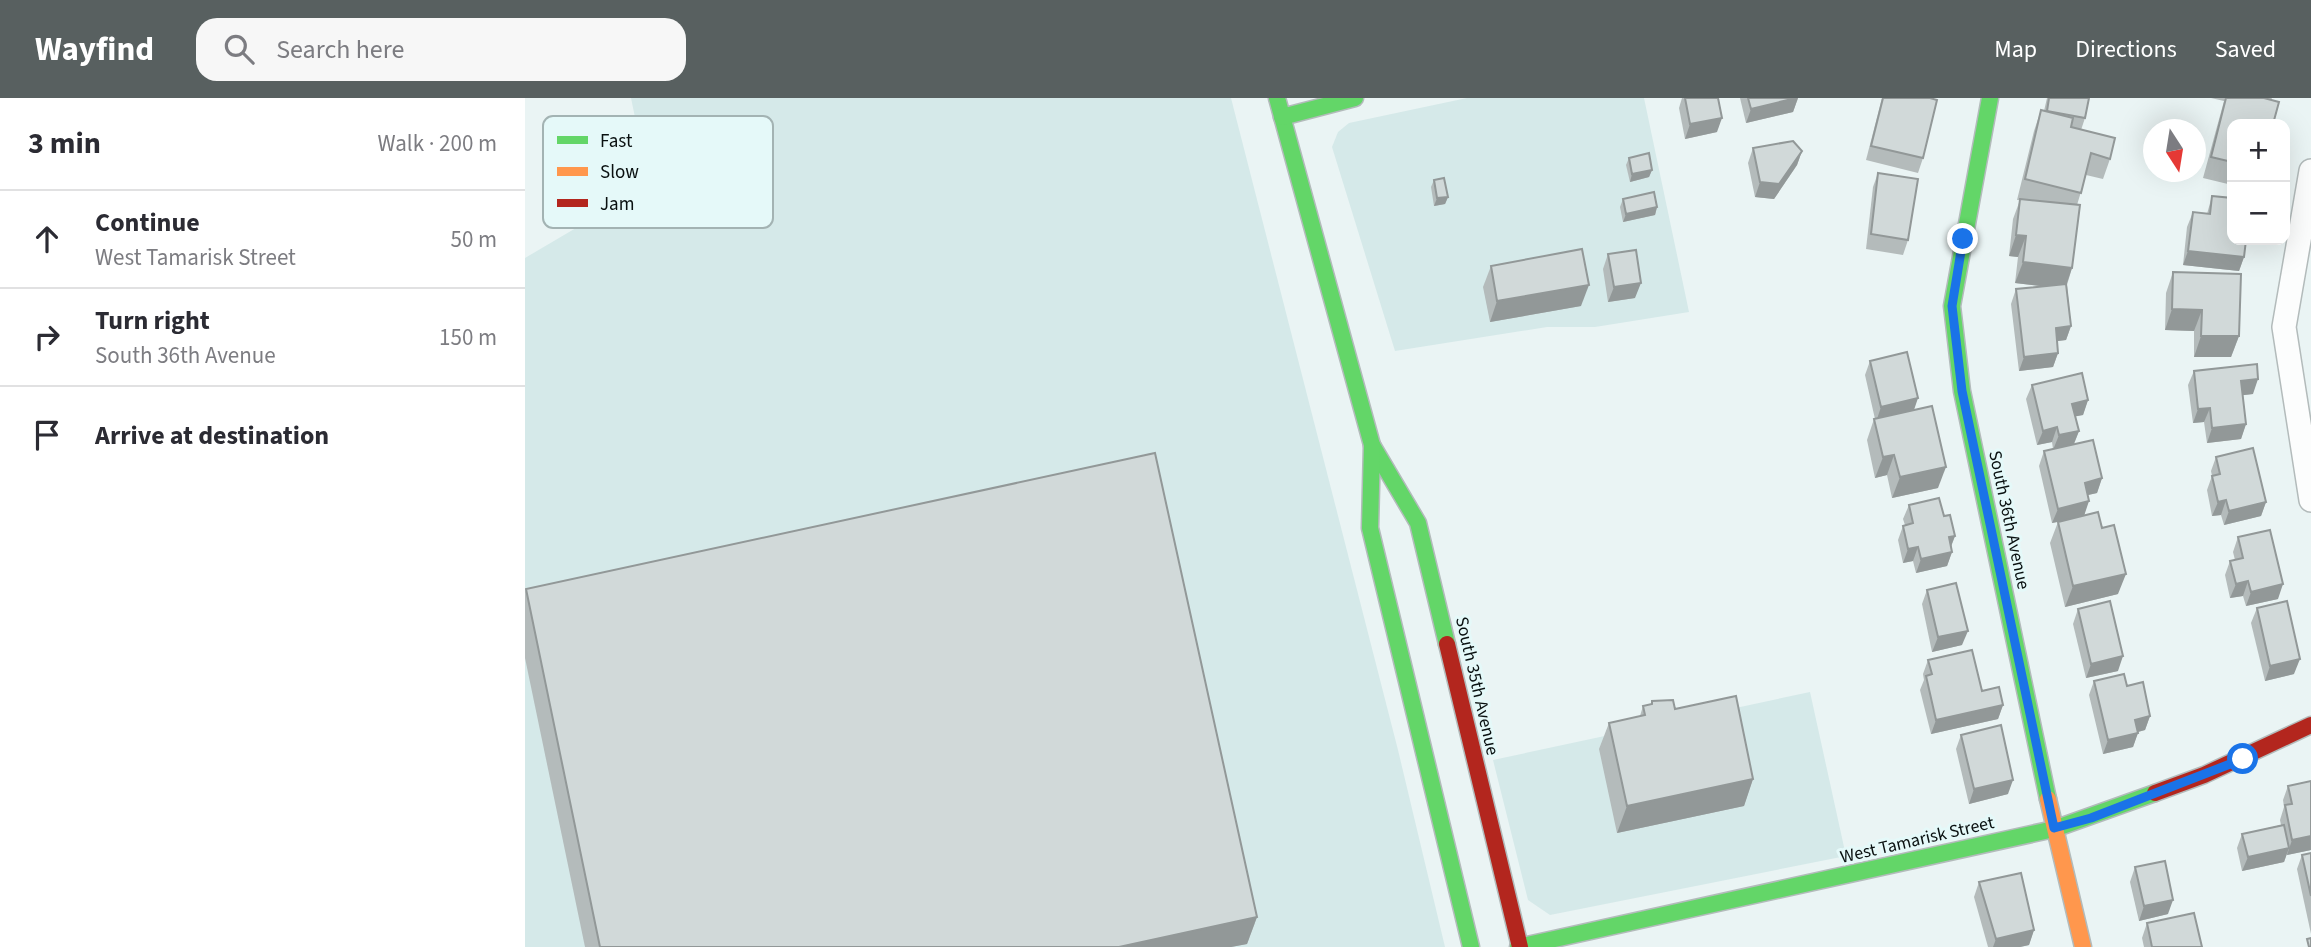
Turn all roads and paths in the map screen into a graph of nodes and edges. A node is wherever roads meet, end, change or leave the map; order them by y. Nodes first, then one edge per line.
1 (1277, 98) edge
2 (1355, 98) edge
3 (1990, 98) edge
4 (1282, 117) junction
5 (2311, 171) edge
6 (1372, 444) junction
7 (2311, 500) edge
8 (2311, 725) edge
9 (2054, 828) junction
10 (1471, 947) edge
11 (1519, 947) edge
12 (2083, 947) edge

1 - 4 street, South 35th Avenue
2 - 4 street
3 - 9 street, South 36th Avenue
4 - 6 street, South 35th Avenue
5 - 7 street
6 - 10 street, South 35th Avenue
6 - 11 street, South 35th Avenue
8 - 9 street, West Tamarisk Street
9 - 11 street, West Tamarisk Street
9 - 12 street, South 36th Avenue

